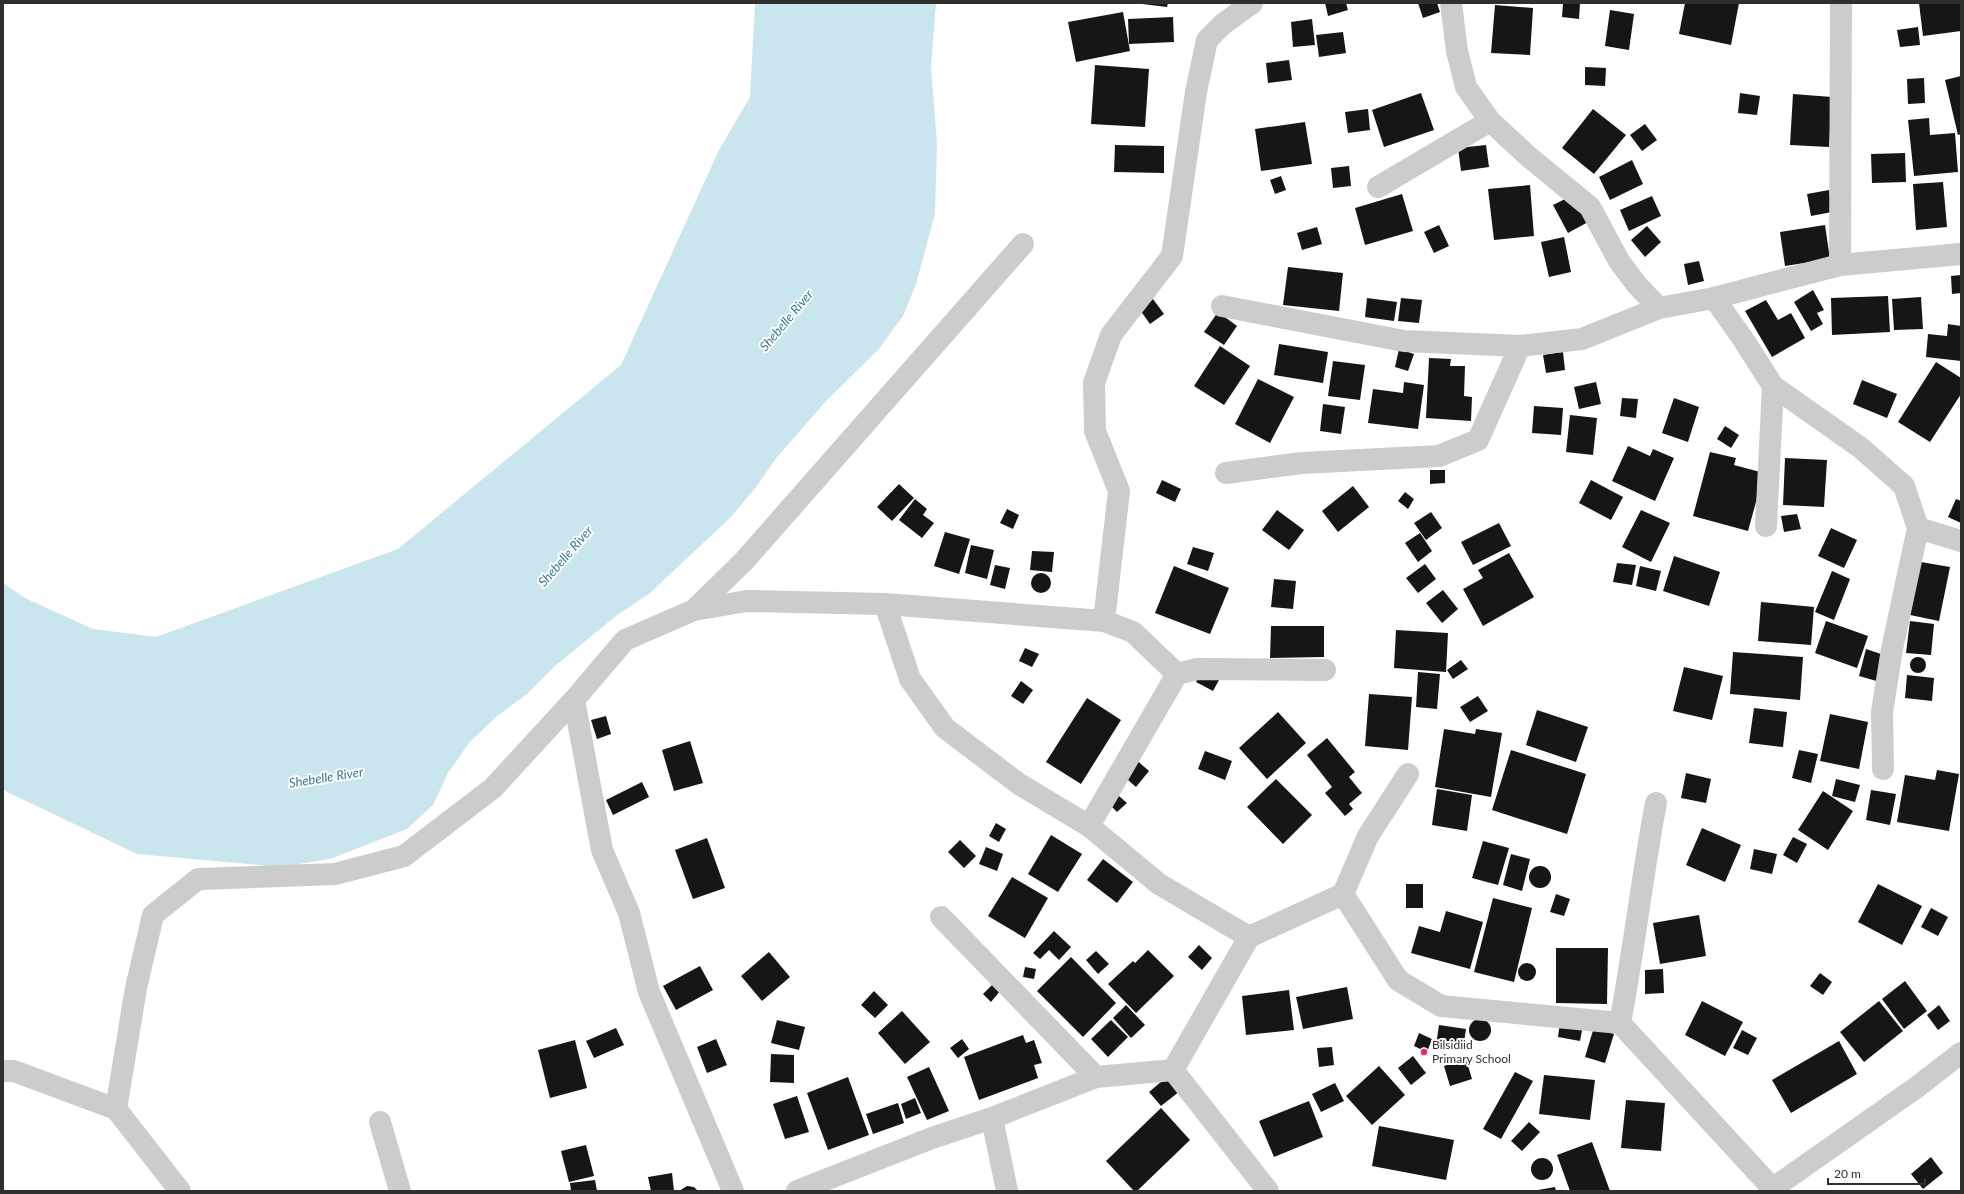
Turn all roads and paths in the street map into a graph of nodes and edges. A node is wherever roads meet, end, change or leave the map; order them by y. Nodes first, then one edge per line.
1 (1252, 3) edge
2 (1451, 3) edge
3 (1841, 3) edge
4 (1490, 121) junction
5 (1378, 187) dead end
6 (1023, 244) dead end
7 (1961, 254) edge
8 (1840, 265) junction
9 (1714, 298) junction
10 (1222, 306) dead end
11 (1659, 308) junction
12 (1520, 346) junction
13 (1773, 386) junction
14 (1226, 473) dead end
15 (1766, 526) dead end
16 (1918, 528) junction
17 (1961, 541) edge
18 (885, 604) junction
19 (694, 610) junction
20 (1104, 621) junction
21 (1326, 670) dead end
22 (1177, 674) junction
23 (574, 700) junction
24 (1883, 770) dead end
25 (1408, 774) dead end
26 (1656, 803) dead end
27 (1089, 826) junction
28 (1343, 894) junction
29 (941, 917) dead end
30 (1249, 936) junction
31 (1620, 1023) junction
32 (1961, 1053) edge
33 (1173, 1070) junction
34 (3, 1071) edge
35 (1096, 1077) junction
36 (116, 1109) junction
37 (992, 1118) junction
38 (380, 1122) dead end
39 (1771, 1190) edge
40 (180, 1191) edge
41 (400, 1191) edge
42 (733, 1191) edge
43 (797, 1191) edge
44 (1007, 1191) edge
45 (1268, 1191) edge

1 - 20 street
2 - 4 street
3 - 8 street
4 - 5 street
4 - 11 street
6 - 19 street
7 - 8 street
8 - 9 street
9 - 11 street
9 - 13 street
10 - 12 street
11 - 12 street
12 - 14 street
13 - 15 street
13 - 16 street
16 - 17 street
16 - 24 street
18 - 19 street
18 - 20 street
18 - 27 street
19 - 23 street
20 - 22 street
21 - 22 street
22 - 27 street
23 - 36 street
23 - 42 street
25 - 28 street
26 - 31 street
27 - 30 street
28 - 30 street
28 - 31 street
29 - 35 street
30 - 33 street
31 - 39 street
32 - 39 street
33 - 35 street
33 - 45 street
34 - 36 street
35 - 37 street
36 - 40 street
37 - 43 street
37 - 44 street
38 - 41 street

